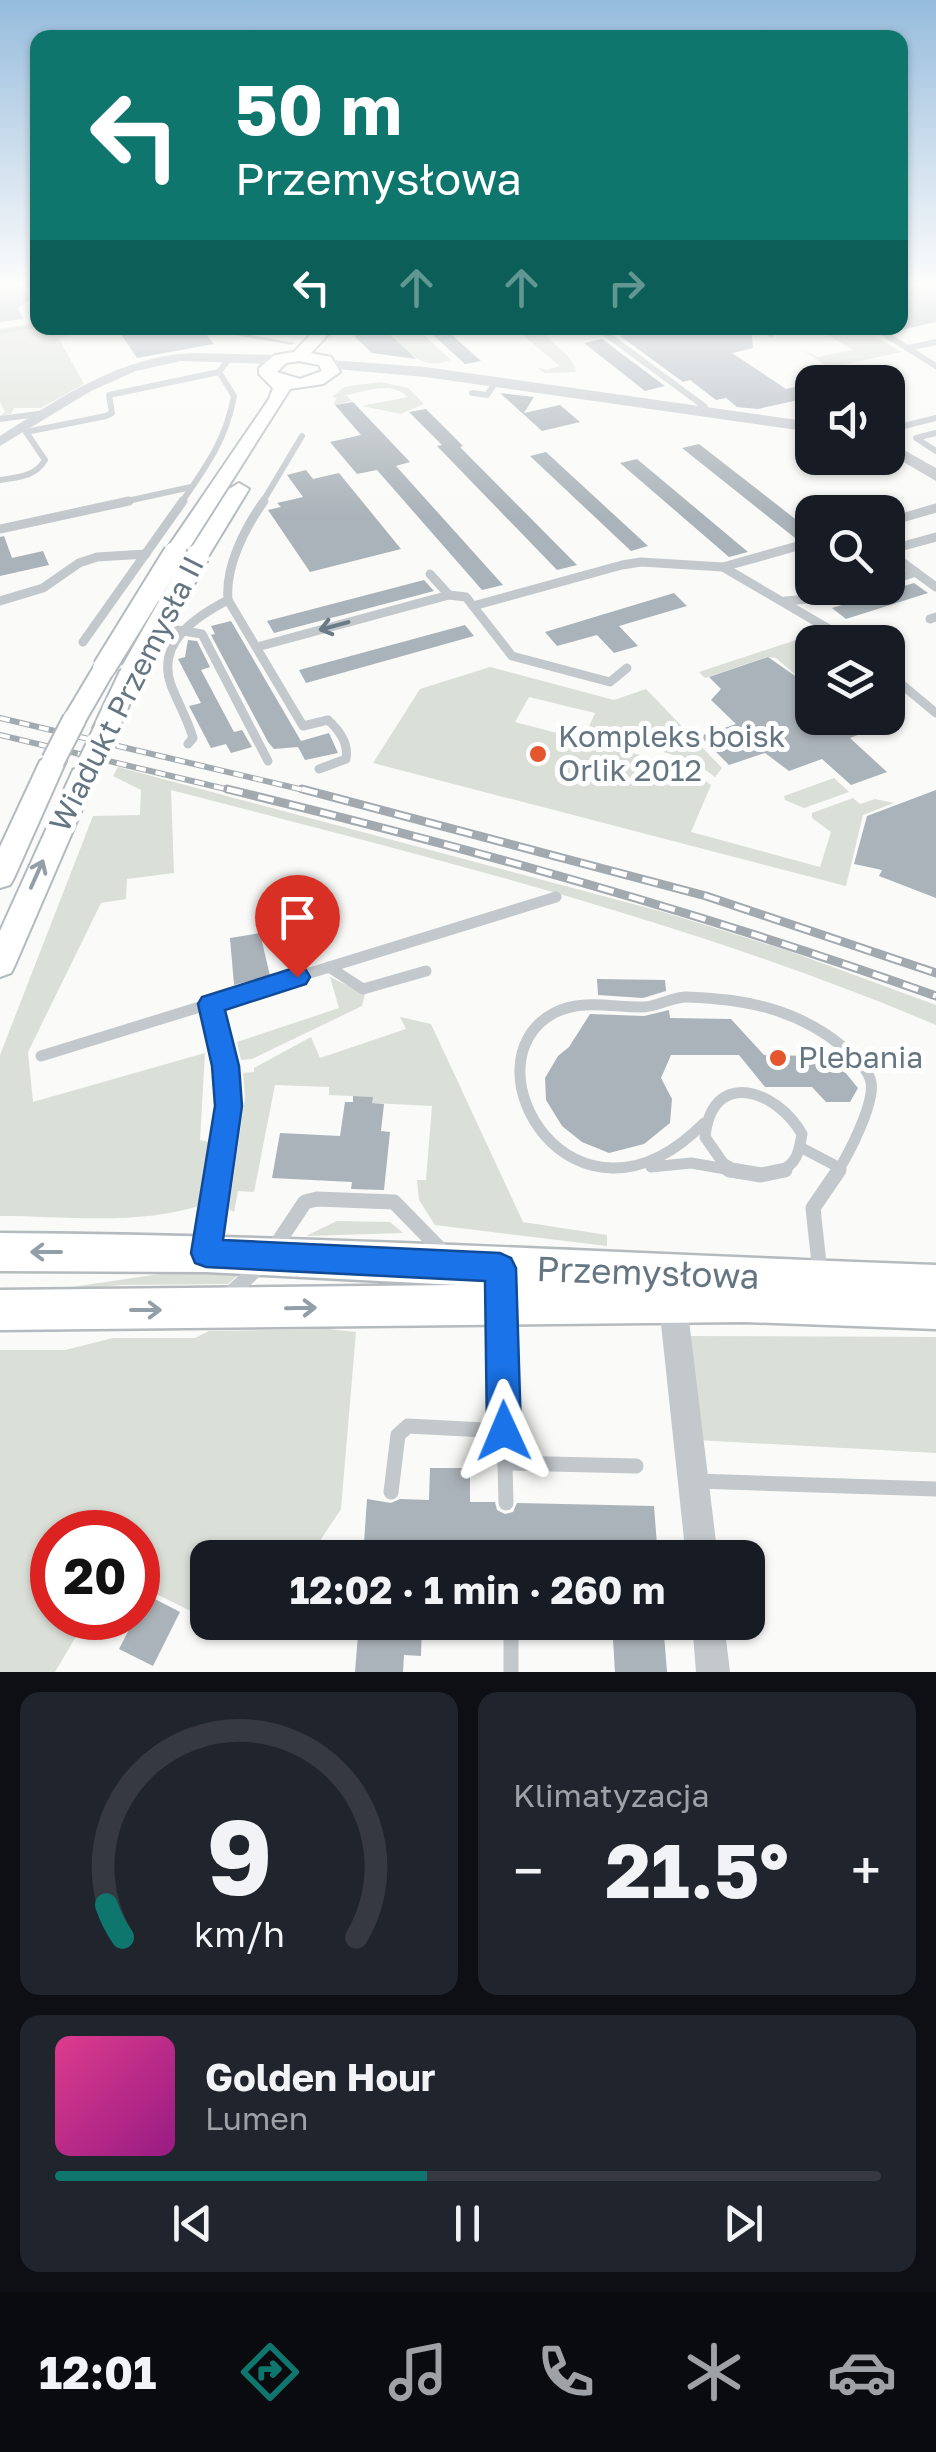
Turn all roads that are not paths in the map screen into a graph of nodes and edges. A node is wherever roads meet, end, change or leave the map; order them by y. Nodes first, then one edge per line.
1 (161, 361) edge
2 (229, 361) edge
3 (266, 361) edge
4 (325, 361) edge
5 (642, 361) edge
6 (283, 362) junction
7 (323, 371) junction
8 (219, 372) junction
9 (496, 382) junction
10 (472, 393) dead end
11 (705, 409) junction
12 (45, 414) junction
13 (936, 418) edge
14 (0, 419) edge
15 (795, 423) edge
16 (905, 426) edge
17 (20, 432) junction
18 (936, 433) edge
19 (302, 436) dead end
20 (0, 442) edge
21 (905, 450) edge
22 (933, 450) edge
23 (905, 456) edge
24 (936, 476) edge
25 (0, 480) edge
26 (191, 487) junction
27 (936, 508) edge
28 (905, 517) edge
29 (0, 530) edge
30 (936, 537) edge
31 (795, 547) edge
32 (146, 554) junction
33 (186, 554) junction
34 (723, 567) junction
35 (916, 572) junction
36 (430, 574) dead end
37 (905, 576) edge
38 (936, 587) edge
39 (449, 595) junction
40 (228, 600) junction
41 (795, 600) edge
42 (0, 601) edge
43 (782, 601) junction
44 (473, 606) junction
45 (100, 620) junction
46 (822, 625) edge
47 (185, 630) junction
48 (83, 642) dead end
49 (257, 647) junction
50 (626, 668) dead end
51 (905, 688) edge
52 (936, 714) edge
53 (188, 744) dead end
54 (268, 760) dead end
55 (319, 768) dead end
56 (0, 878) edge
57 (556, 897) dead end
58 (0, 965) edge
59 (330, 967) junction
60 (426, 970) dead end
61 (211, 1004) junction
62 (41, 1056) dead end
63 (704, 1123) junction
64 (802, 1148) junction
65 (636, 1168) junction
66 (840, 1168) junction
67 (738, 1172) junction
68 (0, 1252) edge
69 (206, 1253) junction
70 (266, 1257) junction
71 (488, 1280) junction
72 (936, 1284) edge
73 (672, 1288) junction
74 (821, 1294) junction
75 (204, 1309) junction
76 (936, 1309) edge
77 (0, 1310) edge
78 (504, 1431) junction
79 (505, 1462) junction
80 (636, 1466) dead end
81 (695, 1481) junction
82 (936, 1489) edge
83 (391, 1492) dead end
84 (506, 1503) dead end
85 (700, 1540) edge
86 (511, 1640) edge
87 (710, 1640) edge
88 (511, 1672) edge
89 (713, 1672) edge

1 - 12 street
2 - 8 lane
3 - 6 street
4 - 7 main road, Wiadukt Przemysła II
5 - 11 lane
6 - 7 main road
6 - 7 main road
6 - 33 main road, Wiadukt Przemysła II
7 - 9 street
7 - 33 main road, Wiadukt Przemysła II
8 - 17 lane
8 - 26 lane
9 - 10 lane
9 - 11 street
11 - 15 street
12 - 14 lane
12 - 17 street
13 - 16 lane
17 - 20 street
17 - 25 lane
18 - 22 lane
19 - 40 lane
21 - 22 lane
23 - 24 street
26 - 29 lane
26 - 32 lane
27 - 28 lane
30 - 35 lane
31 - 34 lane
32 - 42 lane
32 - 45 lane
33 - 56 main road, Wiadukt Przemysła II, bridge
58 -> 33 main road, Wiadukt Przemysła II, bridge
34 - 43 lane
34 - 44 lane
35 - 37 lane
35 - 38 lane
36 - 39 lane
39 - 44 lane
39 -> 49 lane
40 - 47 lane
40 - 49 lane
41 - 43 lane
43 - 46 lane
44 - 50 lane
45 - 47 lane
45 - 48 lane
47 - 53 lane
47 - 54 lane
49 - 55 lane
51 - 52 lane
57 - 59 lane
59 - 60 lane
59 - 61 lane
61 - 62 lane
61 - 69 lane
63 - 64 lane
63 - 65 lane
63 - 67 lane
64 - 66 lane
64 - 67 lane
65 - 66 lane
65 - 67 lane
66 - 74 lane
69 -> 68 main road, Przemysłowa
69 - 70 main road, Przemysłowa
70 - 71 main road, Przemysłowa
70 - 71 lane
70 - 75 lane
71 - 73 main road, Przemysłowa
75 -> 71 main road, Przemysłowa
71 - 78 lane
72 - 74 main road, Przemysłowa
73 - 74 main road, Przemysłowa
73 - 81 street
74 - 76 main road, Przemysłowa
77 -> 75 main road, Przemysłowa
78 - 79 lane
78 - 83 lane
79 - 80 lane
79 - 84 lane
81 - 82 lane
81 - 85 street
86 - 88 lane
87 - 89 street

